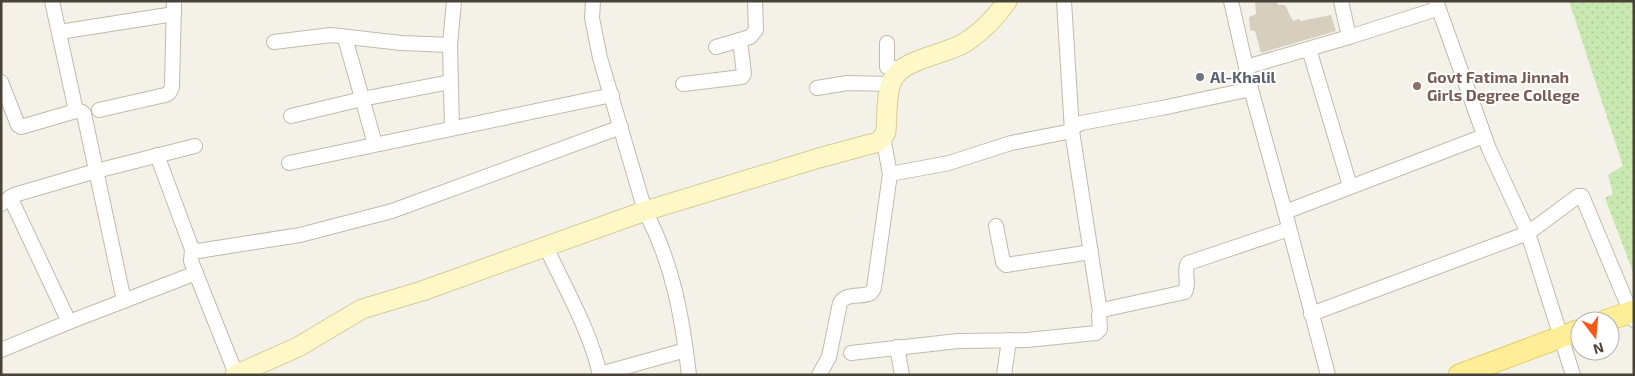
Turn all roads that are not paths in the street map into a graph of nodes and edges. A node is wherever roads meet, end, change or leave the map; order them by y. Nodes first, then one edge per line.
1 (52, 1) edge
2 (454, 1) edge
3 (593, 1) edge
4 (755, 1) edge
5 (1008, 1) edge
6 (1064, 1) edge
7 (1231, 1) edge
8 (1341, 1) edge
9 (1437, 5) edge
10 (174, 8) edge
11 (59, 32) junction
12 (345, 38) junction
13 (1349, 38) junction
14 (740, 40) junction
15 (274, 42) dead end
16 (887, 44) dead end
17 (450, 46) junction
18 (716, 47) dead end
19 (1309, 49) junction
20 (1246, 68) junction
21 (896, 76) junction
22 (1, 82) edge
23 (450, 82) junction
24 (683, 84) dead end
25 (817, 88) dead end
26 (1251, 88) junction
27 (612, 95) junction
28 (362, 99) junction
29 (99, 110) dead end
30 (76, 111) junction
31 (291, 116) dead end
32 (621, 127) junction
33 (452, 128) junction
34 (1072, 131) junction
35 (1484, 136) junction
36 (883, 138) junction
37 (375, 144) junction
38 (195, 146) dead end
39 (157, 155) junction
40 (288, 164) dead end
41 (96, 171) junction
42 (890, 174) junction
43 (1350, 186) junction
44 (6, 200) edge
45 (645, 211) junction
46 (1286, 212) junction
47 (996, 226) dead end
48 (1289, 229) junction
49 (1528, 233) junction
50 (546, 247) junction
51 (192, 249) junction
52 (1091, 252) junction
53 (196, 273) junction
54 (124, 300) junction
55 (1100, 312) junction
56 (1311, 314) junction
57 (1633, 314) edge
58 (1620, 317) edge
59 (69, 322) junction
60 (1570, 333) edge
61 (1009, 340) junction
62 (897, 347) junction
63 (1, 350) edge
64 (686, 350) junction
65 (851, 353) dead end
66 (1572, 361) edge
67 (600, 374) edge
68 (236, 375) edge
69 (689, 375) edge
70 (820, 375) edge
71 (902, 375) edge
72 (1004, 375) edge
73 (1328, 375) edge
74 (1460, 375) edge
75 (1573, 375) edge

1 - 11 street
2 - 17 street
3 - 27 street
4 - 14 street
5 - 21 street
6 - 34 street
7 - 20 street
8 - 13 street
9 - 13 street
9 - 35 street
10 - 11 street
10 - 29 street
11 - 30 street
12 - 15 street
12 - 17 street
12 - 28 street
13 - 19 street
14 - 18 street
14 - 24 street
16 - 21 street
17 - 23 street
19 - 20 street
19 - 43 street
20 - 26 street
21 - 25 street
21 - 36 street
22 - 30 street
23 - 28 street
23 - 33 street
26 - 34 street
26 - 46 street
27 - 32 street
27 - 33 street
28 - 31 street
28 - 37 street
30 - 41 street
32 - 45 street
32 - 51 street
33 - 37 street
34 - 42 street
34 - 52 street
35 - 43 street
35 - 49 street
36 - 42 street
36 - 45 street
37 - 40 street
38 - 39 street
39 - 41 street
39 - 51 street
41 - 44 street
41 - 54 street
42 - 70 street
43 - 46 street
44 - 59 street
45 - 50 street
45 - 64 street
46 - 48 street
47 - 52 street
48 - 55 street
48 - 56 street
49 - 56 street
49 - 57 street
49 - 60 street
50 - 67 street
50 - 68 street
51 - 53 street
52 - 55 street
53 - 54 street
53 - 68 street
54 - 59 street
55 - 61 street
56 - 73 street
57 - 58 main road
59 - 63 street
60 - 74 main road
61 - 62 street
61 - 72 street
62 - 65 street
62 - 71 street
64 - 67 street
64 - 69 street
66 - 75 street

